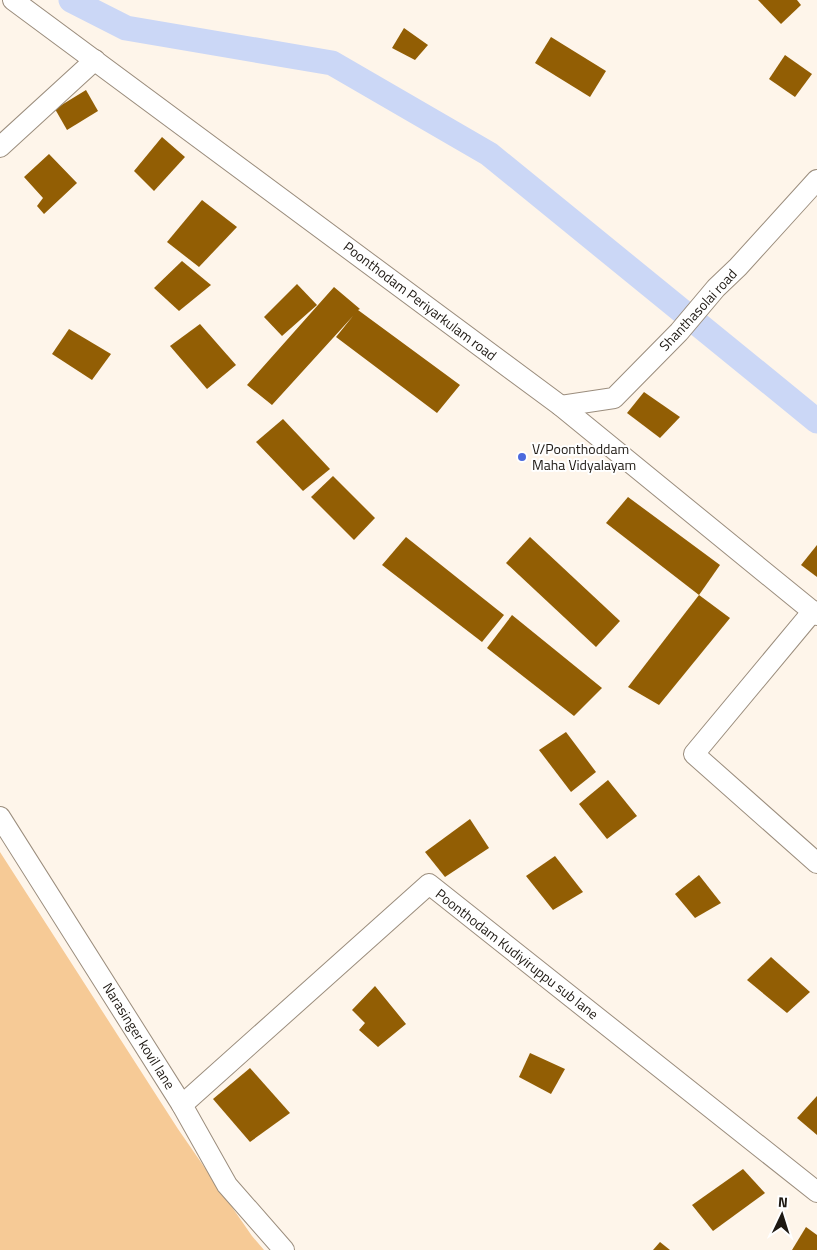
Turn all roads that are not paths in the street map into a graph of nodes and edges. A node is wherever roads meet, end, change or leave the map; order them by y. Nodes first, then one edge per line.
1 (12, 0) edge
2 (95, 60) junction
3 (0, 147) edge
4 (817, 180) edge
5 (561, 406) junction
6 (815, 613) edge
7 (0, 817) edge
8 (817, 863) edge
9 (182, 1105) junction
10 (817, 1192) edge
11 (284, 1250) edge

1 - 2 street, Poonthodam Periyarkulam road
2 - 3 street
2 - 5 street, Poonthodam Periyarkulam road
4 - 5 street, Shanthasolai road
5 - 6 street, Poonthodam Periyarkulam road
6 - 8 street
7 - 9 street, Narasinger kovil lane
9 - 10 street, Poonthodam Kudiyiruppu sub lane
9 - 11 street, Narasinger kovil lane

